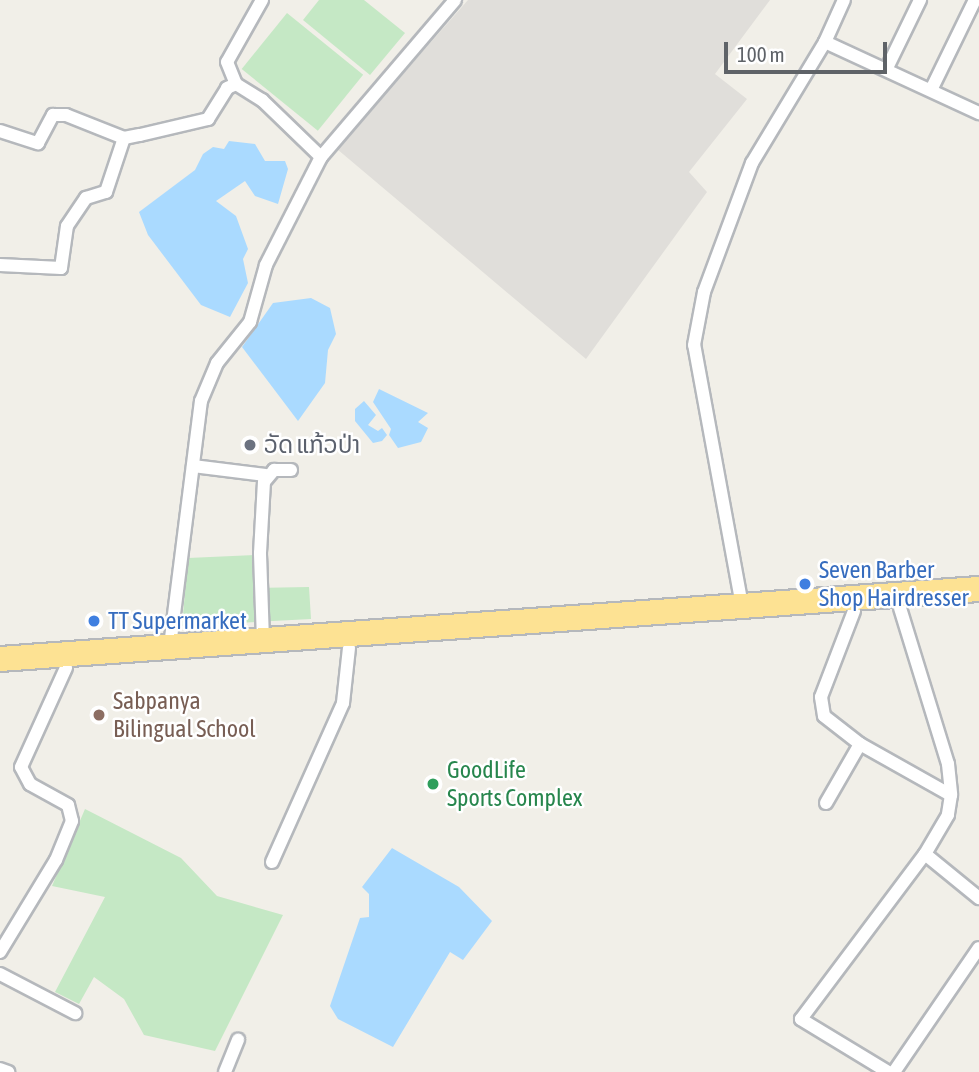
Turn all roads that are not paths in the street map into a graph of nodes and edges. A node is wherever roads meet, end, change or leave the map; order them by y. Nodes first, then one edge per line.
1 (262, 0) edge
2 (455, 0) edge
3 (845, 0) edge
4 (920, 0) edge
5 (975, 0) edge
6 (825, 42) junction
7 (851, 54) junction
8 (816, 55) junction
9 (887, 68) junction
10 (236, 84) junction
11 (932, 89) junction
12 (979, 113) edge
13 (0, 131) edge
14 (124, 138) junction
15 (321, 157) junction
16 (0, 265) edge
17 (193, 466) junction
18 (291, 470) dead end
19 (265, 475) junction
20 (979, 589) edge
21 (979, 603) edge
22 (900, 608) junction
23 (743, 611) junction
24 (854, 611) junction
25 (263, 640) junction
26 (170, 646) junction
27 (349, 648) junction
28 (0, 659) edge
29 (66, 668) junction
30 (0, 673) edge
31 (860, 744) junction
32 (951, 794) junction
33 (825, 803) dead end
34 (925, 854) junction
35 (272, 862) dead end
36 (979, 898) edge
37 (979, 948) edge
38 (0, 952) edge
39 (0, 974) edge
40 (75, 1013) dead end
41 (238, 1039) dead end
42 (0, 1069) edge
43 (8, 1072) edge
44 (225, 1072) edge
45 (888, 1072) edge
46 (894, 1072) edge

1 - 10 street
2 - 15 street
3 - 6 street
4 - 9 street
5 - 11 street
6 - 7 street
6 - 8 street
7 - 8 street
7 - 9 street
8 - 23 street
9 - 11 street
10 - 14 street
10 - 15 street
11 - 12 street
13 - 14 street
14 - 16 street
15 - 17 street
17 - 19 street
17 - 26 street
18 - 19 street
19 - 25 street
20 - 23 highway
21 - 22 highway
22 - 24 highway
22 - 32 street
23 - 24 highway
23 - 25 highway
23 - 27 highway
24 - 31 street
25 - 26 highway
26 - 28 highway
27 - 29 highway
27 - 35 street
29 - 30 highway
29 - 38 street
31 - 32 street
31 - 33 street
32 - 34 street
34 - 36 street
34 - 45 street
37 - 46 street
39 - 40 street
41 - 44 street
42 - 43 street

